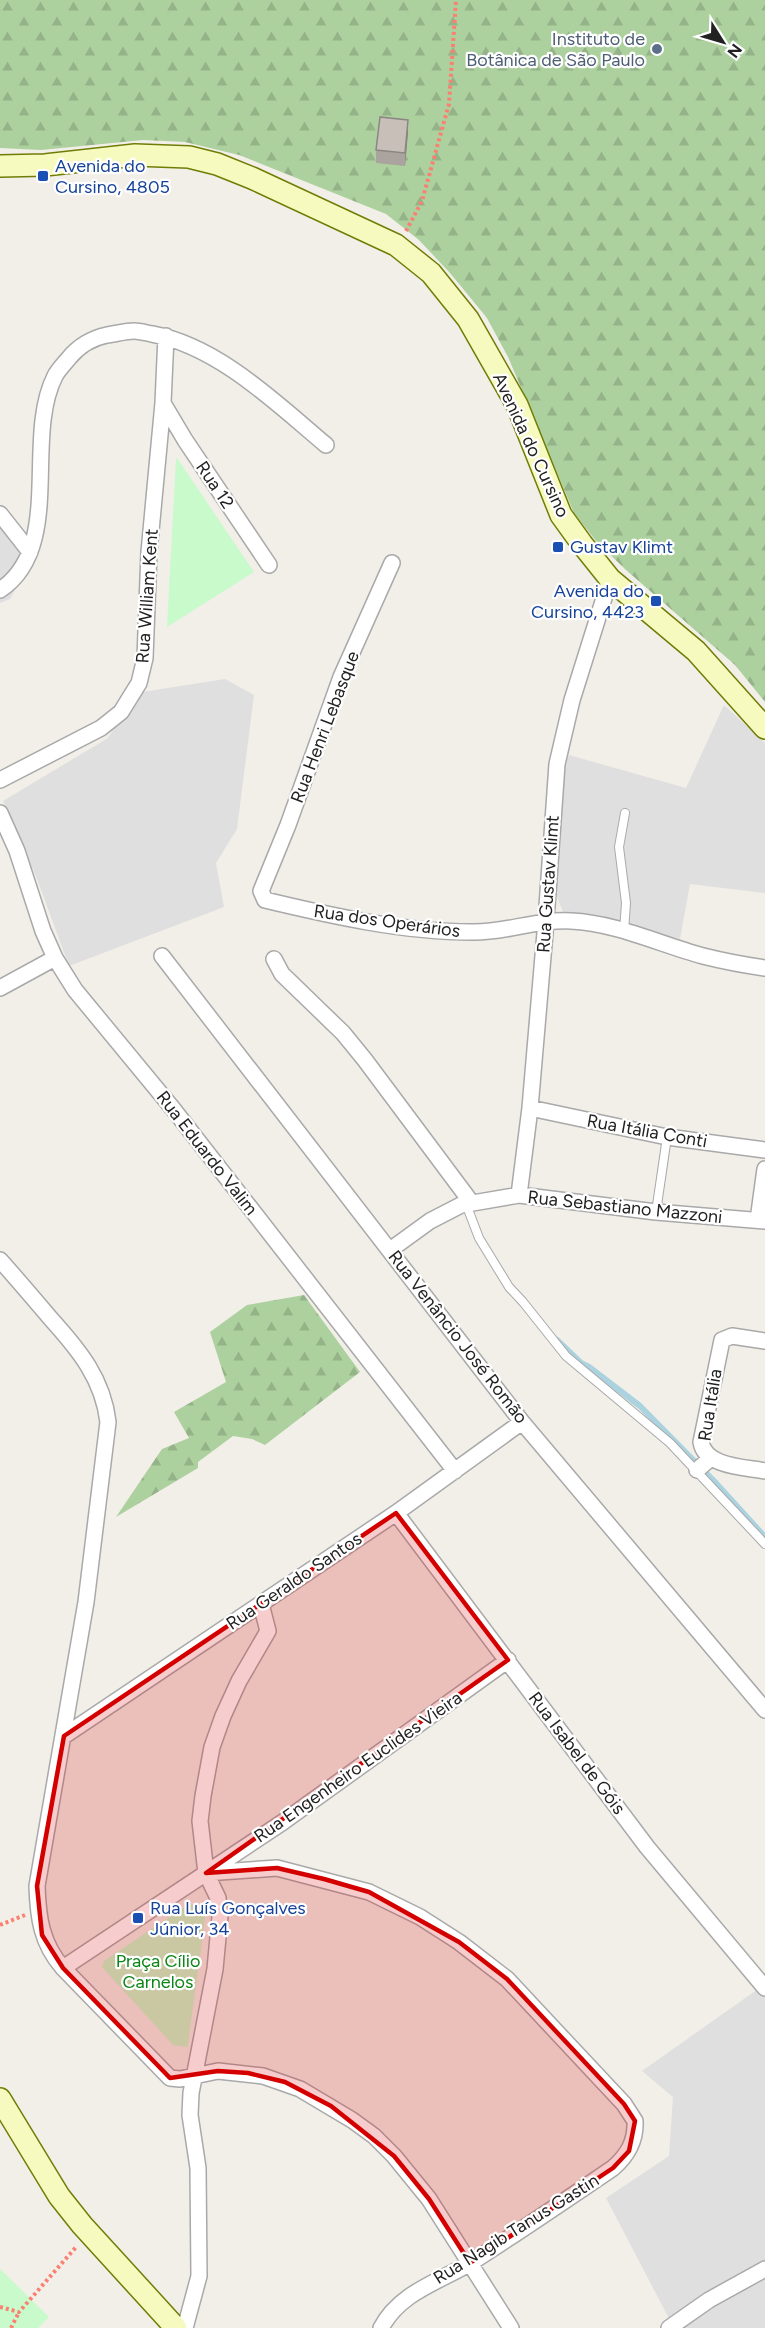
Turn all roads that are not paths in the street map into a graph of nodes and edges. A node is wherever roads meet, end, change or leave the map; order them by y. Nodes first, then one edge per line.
1 (0, 166) edge
2 (166, 336) junction
3 (163, 403) junction
4 (326, 445) dead end
5 (0, 514) edge
6 (30, 552) junction
7 (393, 563) dead end
8 (269, 565) dead end
9 (610, 579) junction
10 (0, 590) edge
11 (765, 728) edge
12 (0, 780) edge
13 (0, 813) edge
14 (625, 813) dead end
15 (261, 891) joint
16 (546, 921) junction
17 (624, 931) junction
18 (162, 956) dead end
19 (55, 958) junction
20 (274, 959) dead end
21 (765, 968) edge
22 (0, 988) edge
23 (530, 1108) junction
24 (667, 1137) junction
25 (765, 1150) edge
26 (765, 1169) edge
27 (519, 1195) junction
28 (469, 1203) junction
29 (656, 1212) junction
30 (761, 1220) edge
31 (390, 1250) junction
32 (0, 1260) edge
33 (765, 1341) edge
34 (522, 1422) junction
35 (717, 1460) junction
36 (697, 1470) junction
37 (455, 1471) junction
38 (765, 1471) edge
39 (396, 1512) junction
40 (765, 1544) edge
41 (261, 1604) junction
42 (508, 1660) junction
43 (765, 1710) edge
44 (64, 1736) junction
45 (206, 1872) junction
46 (63, 1968) junction
47 (765, 1988) edge
48 (196, 2074) junction
49 (0, 2099) edge
50 (470, 2263) junction
51 (765, 2269) edge
52 (176, 2328) edge
53 (185, 2328) edge
54 (381, 2328) edge
55 (511, 2328) edge
56 (669, 2328) edge

1 - 9 main road, Avenida do Cursino
2 - 3 street, Rua William Kent
2 - 4 street
2 - 6 street
3 - 8 street, Rua 12
3 - 12 street, Rua William Kent
5 - 6 street
6 - 10 street
7 - 15 street, Rua Henri Lebasque
9 - 11 main road, Avenida do Cursino
9 - 16 street, Rua Gustav Klimt
13 - 19 street, Rua Eduardo Valim
14 - 17 lane
15 - 16 street, Rua dos Operários
16 - 17 street, Rua dos Operários
16 - 23 street, Rua Gustav Klimt
17 - 21 street, Rua dos Operários
18 - 31 street, Rua Venâncio José Romão
19 - 22 street
19 - 37 street, Rua Eduardo Valim
20 - 28 street
23 - 24 street, Rua Itália Conti
23 - 27 street, Rua Gustav Klimt
24 - 25 street, Rua Itália Conti
24 - 29 lane
26 - 30 street
27 - 28 street, Rua Sebastiano Mazzoni
27 - 29 street, Rua Sebastiano Mazzoni
28 - 31 street, Rua Sebastiano Mazzoni
28 - 36 lane
29 - 30 street, Rua Sebastiano Mazzoni
31 - 34 street, Rua Venâncio José Romão
32 - 44 street
33 - 35 street, Rua Itália
34 - 37 street, Rua Geraldo Santos
34 - 43 street, Rua Venâncio José Romão
35 - 36 street
35 - 38 street
36 - 40 lane
37 - 39 street, Rua Geraldo Santos
39 - 41 street, Rua Geraldo Santos
39 - 42 street, Rua Isabel de Góis
41 - 44 street, Rua Geraldo Santos
41 - 45 street
42 - 45 street, Rua Engenheiro Euclides Vieira
42 - 47 street, Rua Isabel de Góis
44 - 46 street
45 - 46 street, Rua Engenheiro Euclides Vieira
45 - 48 street
45 - 50 street, Rua Nagib Tanus Gastin
46 - 48 street
48 - 50 street
48 - 53 street
49 - 52 main road
50 - 54 street, Rua Nagib Tanus Gastin
50 - 55 street
51 - 56 street

